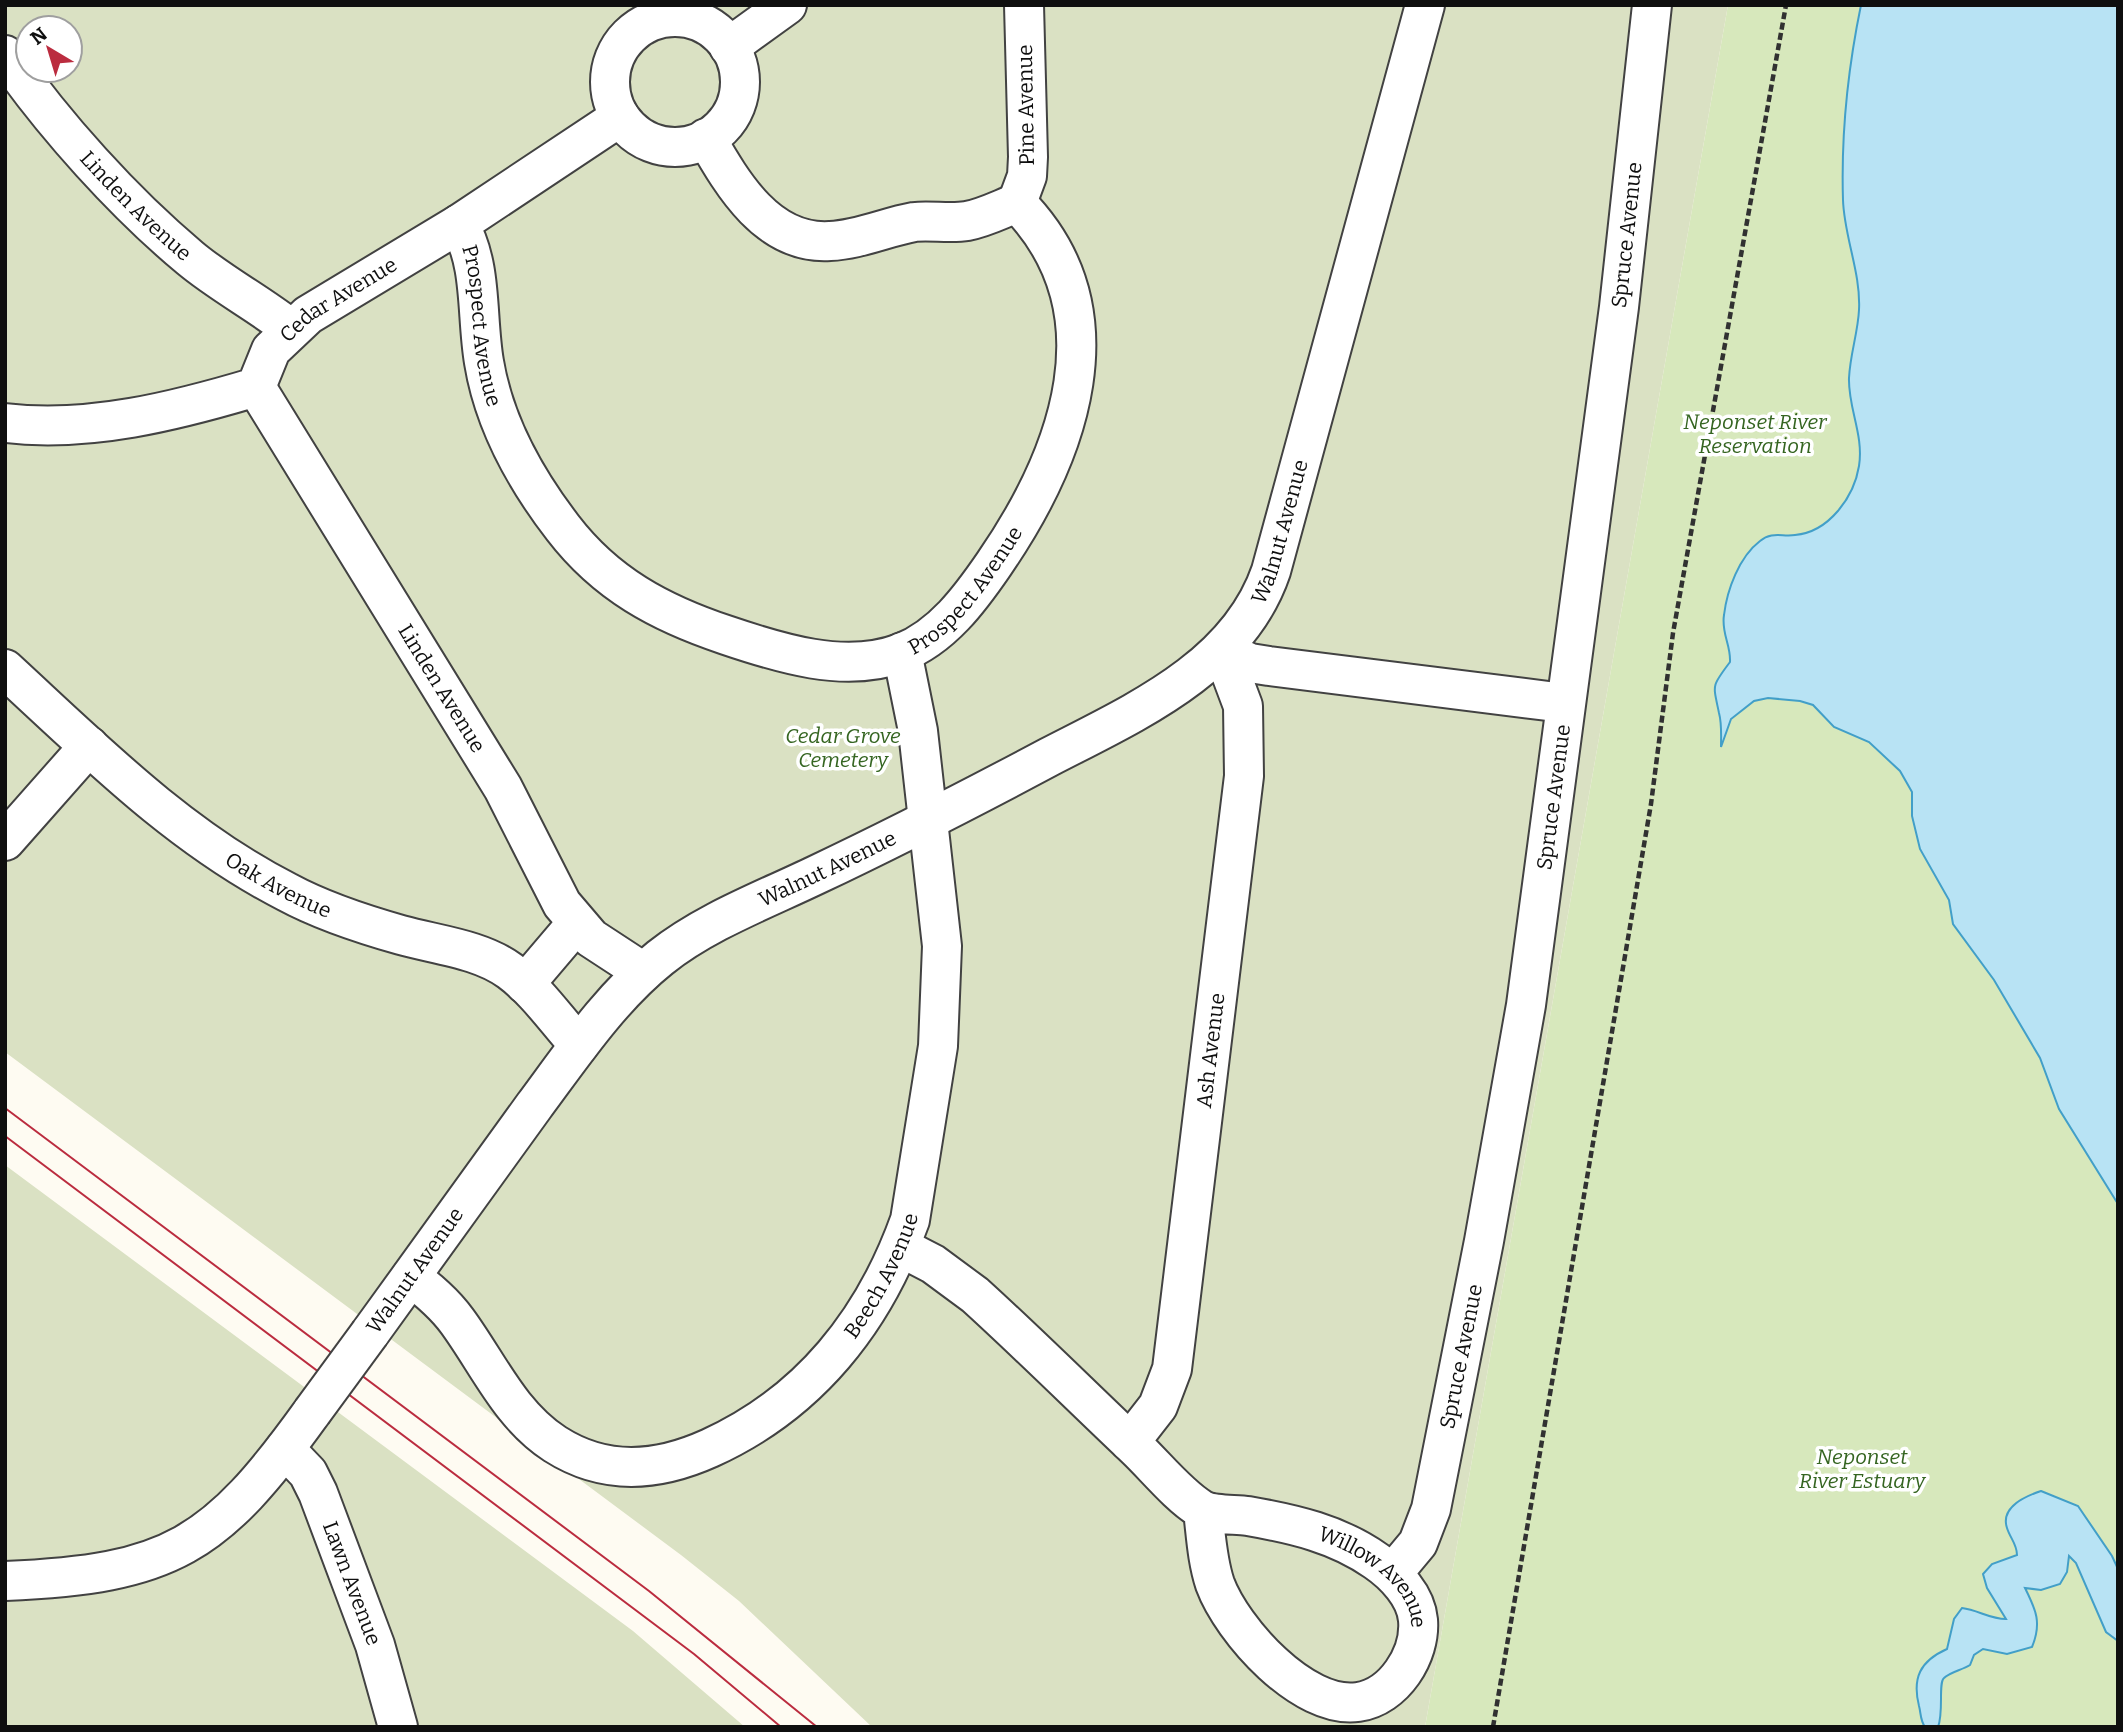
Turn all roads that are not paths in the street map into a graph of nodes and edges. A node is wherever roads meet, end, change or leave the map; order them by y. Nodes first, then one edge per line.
1 (787, 5) edge
2 (1024, 5) edge
3 (1425, 5) edge
4 (1652, 5) edge
5 (624, 19) edge
6 (729, 47) junction
7 (5, 55) edge
8 (620, 117) junction
9 (706, 138) junction
10 (1017, 203) junction
11 (459, 224) junction
12 (291, 329) junction
13 (256, 387) junction
14 (5, 423) edge
15 (1222, 650) junction
16 (902, 652) junction
17 (5, 669) edge
18 (1564, 703) junction
19 (89, 746) junction
20 (929, 821) junction
21 (5, 841) edge
22 (576, 924) junction
23 (643, 972) junction
24 (526, 984) junction
25 (579, 1045) junction
26 (900, 1247) junction
27 (411, 1277) junction
28 (1130, 1442) junction
29 (285, 1449) junction
30 (1203, 1511) junction
31 (1393, 1573) junction
32 (5, 1581) edge
33 (398, 1727) edge

1 - 6 lane
2 - 10 lane, Pine Avenue
3 - 15 lane, Walnut Avenue
4 - 18 lane, Spruce Avenue
5 - 6 lane
5 - 8 lane
6 - 9 lane
7 - 12 lane, Linden Avenue
8 - 9 lane
8 - 11 lane, Cedar Avenue
9 - 10 lane
10 - 16 lane, Prospect Avenue
11 - 12 lane, Cedar Avenue
11 - 16 lane, Prospect Avenue
12 - 13 lane, Cedar Avenue
13 - 14 lane
13 - 22 lane, Linden Avenue
15 - 18 lane
15 - 20 lane, Walnut Avenue
15 - 28 lane, Ash Avenue
16 - 20 lane, Beech Avenue
17 - 19 lane, Oak Avenue
18 - 31 lane, Spruce Avenue
19 - 21 lane
19 - 24 lane, Oak Avenue
20 - 23 lane, Walnut Avenue
20 - 26 lane, Beech Avenue
22 - 23 lane, Linden Avenue
22 - 24 lane
23 - 25 lane, Walnut Avenue
24 - 25 lane, Oak Avenue
25 - 27 lane, Walnut Avenue
26 - 27 lane, Beech Avenue
26 - 28 lane
27 - 29 lane, Walnut Avenue, bridge
28 - 30 lane
29 - 32 lane, Walnut Avenue
29 - 33 lane, Lawn Avenue
30 - 31 lane, Willow Avenue
30 - 31 lane, Willow Avenue

